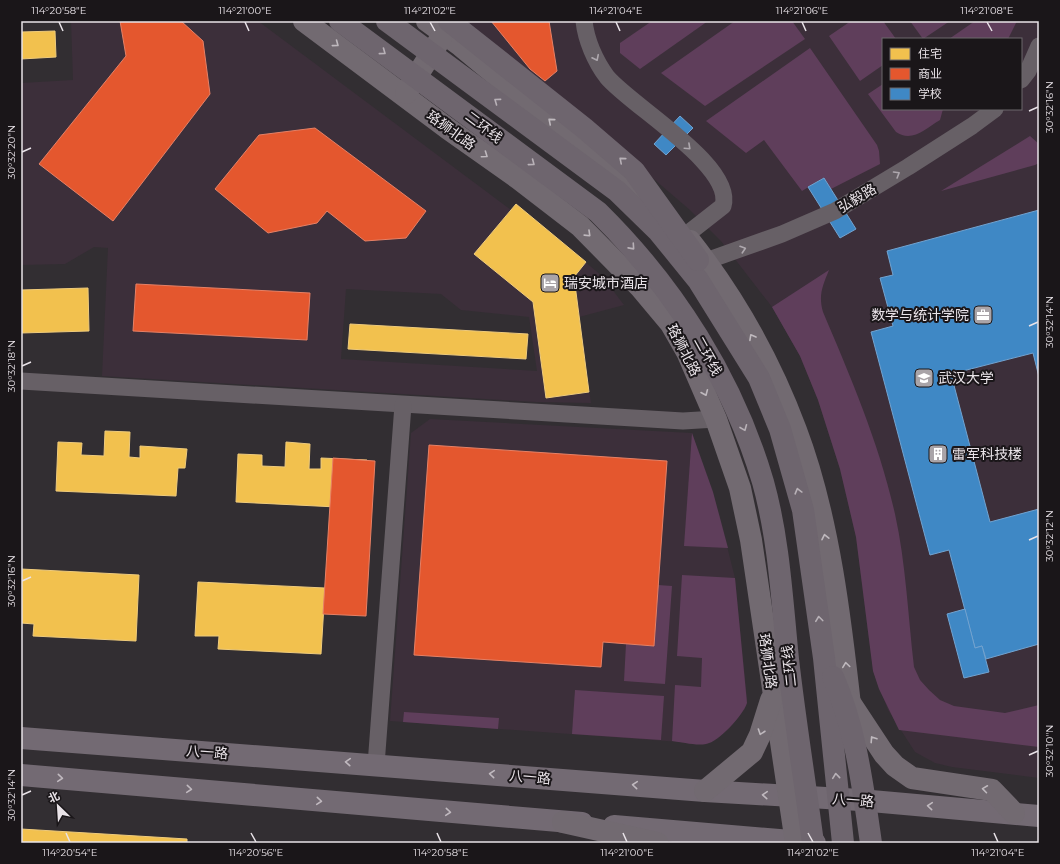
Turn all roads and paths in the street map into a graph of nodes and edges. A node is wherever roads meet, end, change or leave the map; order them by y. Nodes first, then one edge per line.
1 (304, 21) edge
2 (340, 21) edge
3 (387, 21) edge
4 (584, 21) edge
5 (440, 25) edge
6 (1039, 46) edge
7 (1022, 79) edge
8 (404, 95) junction
9 (994, 110) edge
10 (686, 235) junction
11 (706, 261) junction
12 (717, 309) junction
13 (21, 381) edge
14 (403, 405) junction
15 (716, 419) junction
16 (824, 658) junction
17 (773, 695) junction
18 (850, 701) junction
19 (21, 738) edge
20 (376, 765) junction
21 (21, 775) edge
22 (705, 791) junction
23 (788, 796) junction
24 (860, 800) junction
25 (1014, 813) junction
26 (1039, 816) edge
27 (563, 822) junction
28 (657, 843) edge
29 (805, 843) edge
30 (843, 843) edge
31 (863, 843) edge
32 (871, 843) edge

1 -> 8 main road, 珞狮北路
2 -> 29 highway, 二环线
12 -> 3 highway, 二环线
4 -> 10 street
5 - 8 main road
10 -> 5 main road
12 -> 5 highway
6 - 7 street
8 -> 15 main road, 珞狮北路
11 -> 9 street, 弘毅路
10 - 11 main road
18 -> 11 main road
16 -> 12 highway, 二环线
13 - 14 street
14 - 15 street
14 - 20 street
15 - 17 main road, 珞狮北路
30 -> 16 highway, 二环线
16 - 32 highway
17 -> 22 main road
17 - 23 main road, 珞狮北路
18 - 24 main road
25 -> 18 main road
20 -> 19 main road, 八一路
22 -> 20 main road, 八一路
21 -> 27 main road
23 -> 22 main road, 八一路
23 - 24 main road, 八一路
23 - 29 main road, 珞狮北路
25 -> 24 main road, 八一路
24 - 31 main road
25 - 26 main road, 八一路
27 - 28 main road
27 - 29 main road

